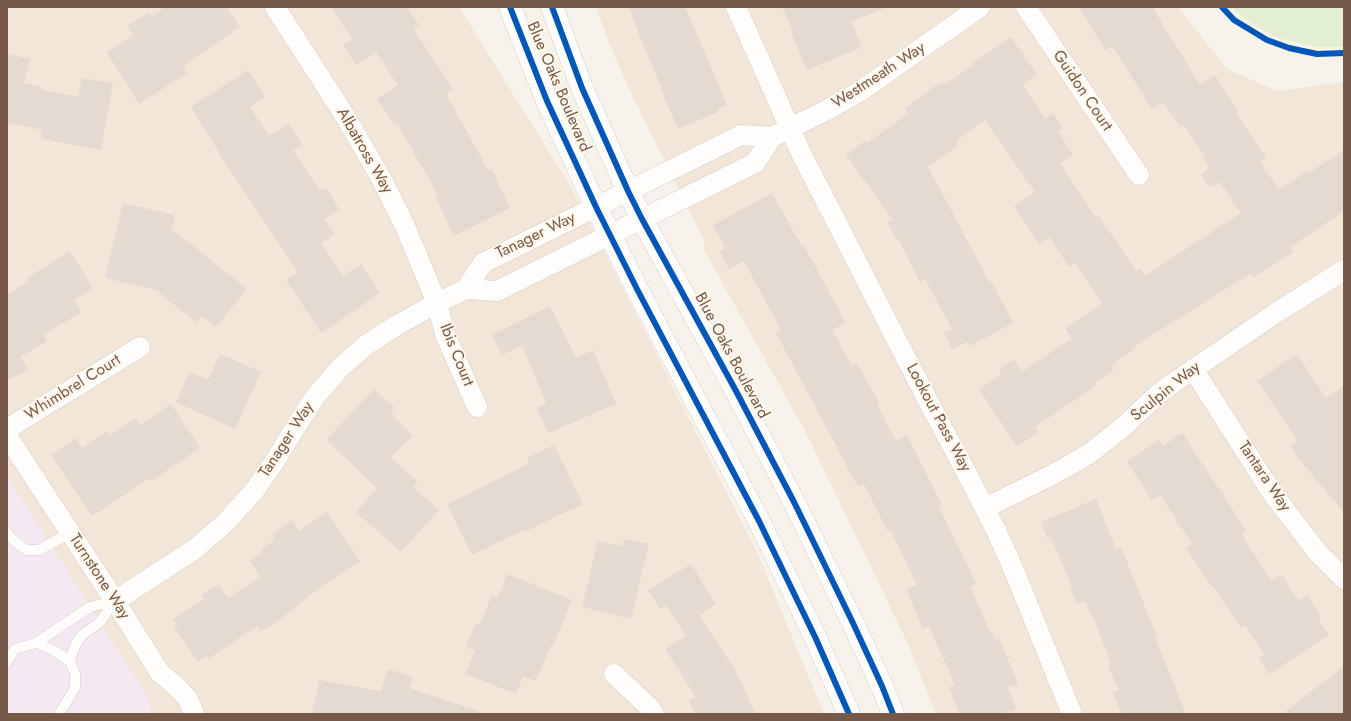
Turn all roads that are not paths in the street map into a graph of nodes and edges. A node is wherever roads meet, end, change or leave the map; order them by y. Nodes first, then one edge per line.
1 (275, 7) edge
2 (510, 7) edge
3 (552, 7) edge
4 (736, 7) edge
5 (980, 7) edge
6 (1026, 7) edge
7 (781, 133) junction
8 (1139, 175) dead end
9 (628, 191) junction
10 (596, 207) junction
11 (642, 219) junction
12 (610, 235) junction
13 (1344, 270) edge
14 (466, 289) junction
15 (437, 303) junction
16 (140, 347) dead end
17 (1193, 369) junction
18 (477, 407) dead end
19 (7, 429) edge
20 (7, 436) edge
21 (985, 508) junction
22 (7, 532) edge
23 (70, 533) junction
24 (1344, 579) edge
25 (115, 601) junction
26 (36, 643) junction
27 (70, 661) junction
28 (7, 662) edge
29 (614, 674) dead end
30 (59, 714) edge
31 (194, 714) edge
32 (654, 714) edge
33 (849, 714) edge
34 (893, 714) edge
35 (1072, 714) edge

1 - 15 street, Albatross Way
2 - 10 main road, Blue Oaks Boulevard
3 - 9 main road, Blue Oaks Boulevard
4 - 7 street, Lookout Pass Way
5 - 7 street, Westmeath Way
6 - 8 street, Guidon Court
7 - 9 street
7 - 11 street, Westmeath Way
7 - 21 street, Lookout Pass Way
9 - 10 street, Tanager Way
9 - 11 main road, Blue Oaks Boulevard
10 - 12 main road, Blue Oaks Boulevard
10 - 14 street, Tanager Way
11 - 12 street, Tanager Way
11 - 34 main road, Blue Oaks Boulevard
12 - 14 street, Tanager Way
12 - 33 main road, Blue Oaks Boulevard
13 - 17 street, Sculpin Way
14 - 15 street, Tanager Way
15 - 18 street, Ibis Court
15 - 25 street, Tanager Way
16 - 19 street, Whimbrel Court
17 - 21 street, Sculpin Way
17 - 24 street, Tantara Way
20 - 23 street, Turnstone Way
21 - 35 street, Lookout Pass Way
22 - 23 lane
23 - 25 street, Turnstone Way
25 - 26 lane
25 - 27 lane
25 - 31 street, Turnstone Way
26 - 27 lane
26 - 28 lane
27 - 30 lane
29 - 32 street

